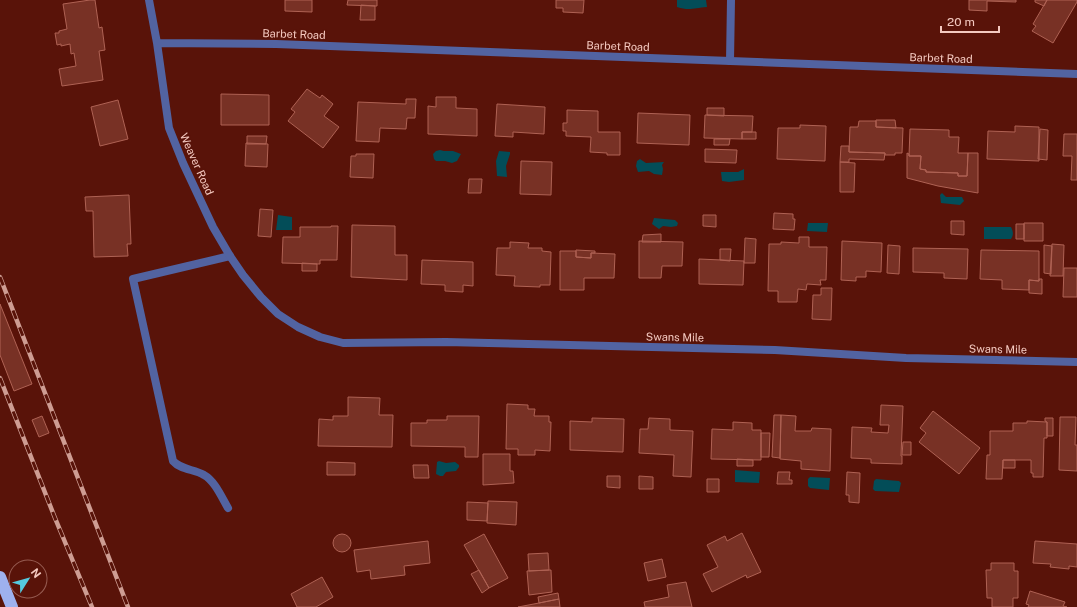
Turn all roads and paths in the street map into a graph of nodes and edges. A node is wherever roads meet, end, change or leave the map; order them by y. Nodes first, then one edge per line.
1 (149, 0) edge
2 (731, 0) edge
3 (157, 43) junction
4 (730, 61) junction
5 (1077, 74) edge
6 (230, 256) junction
7 (278, 314) joint
8 (1077, 362) edge
9 (228, 508) dead end
10 (0, 577) edge
11 (12, 607) edge

1 - 3 street, Weaver Road
2 - 4 street
3 - 4 street, Barbet Road
3 - 6 street, Weaver Road
4 - 5 street, Barbet Road
6 - 7 street, Weaver Road
6 - 9 street
7 - 8 street, Swans Mile
10 - 11 highway

